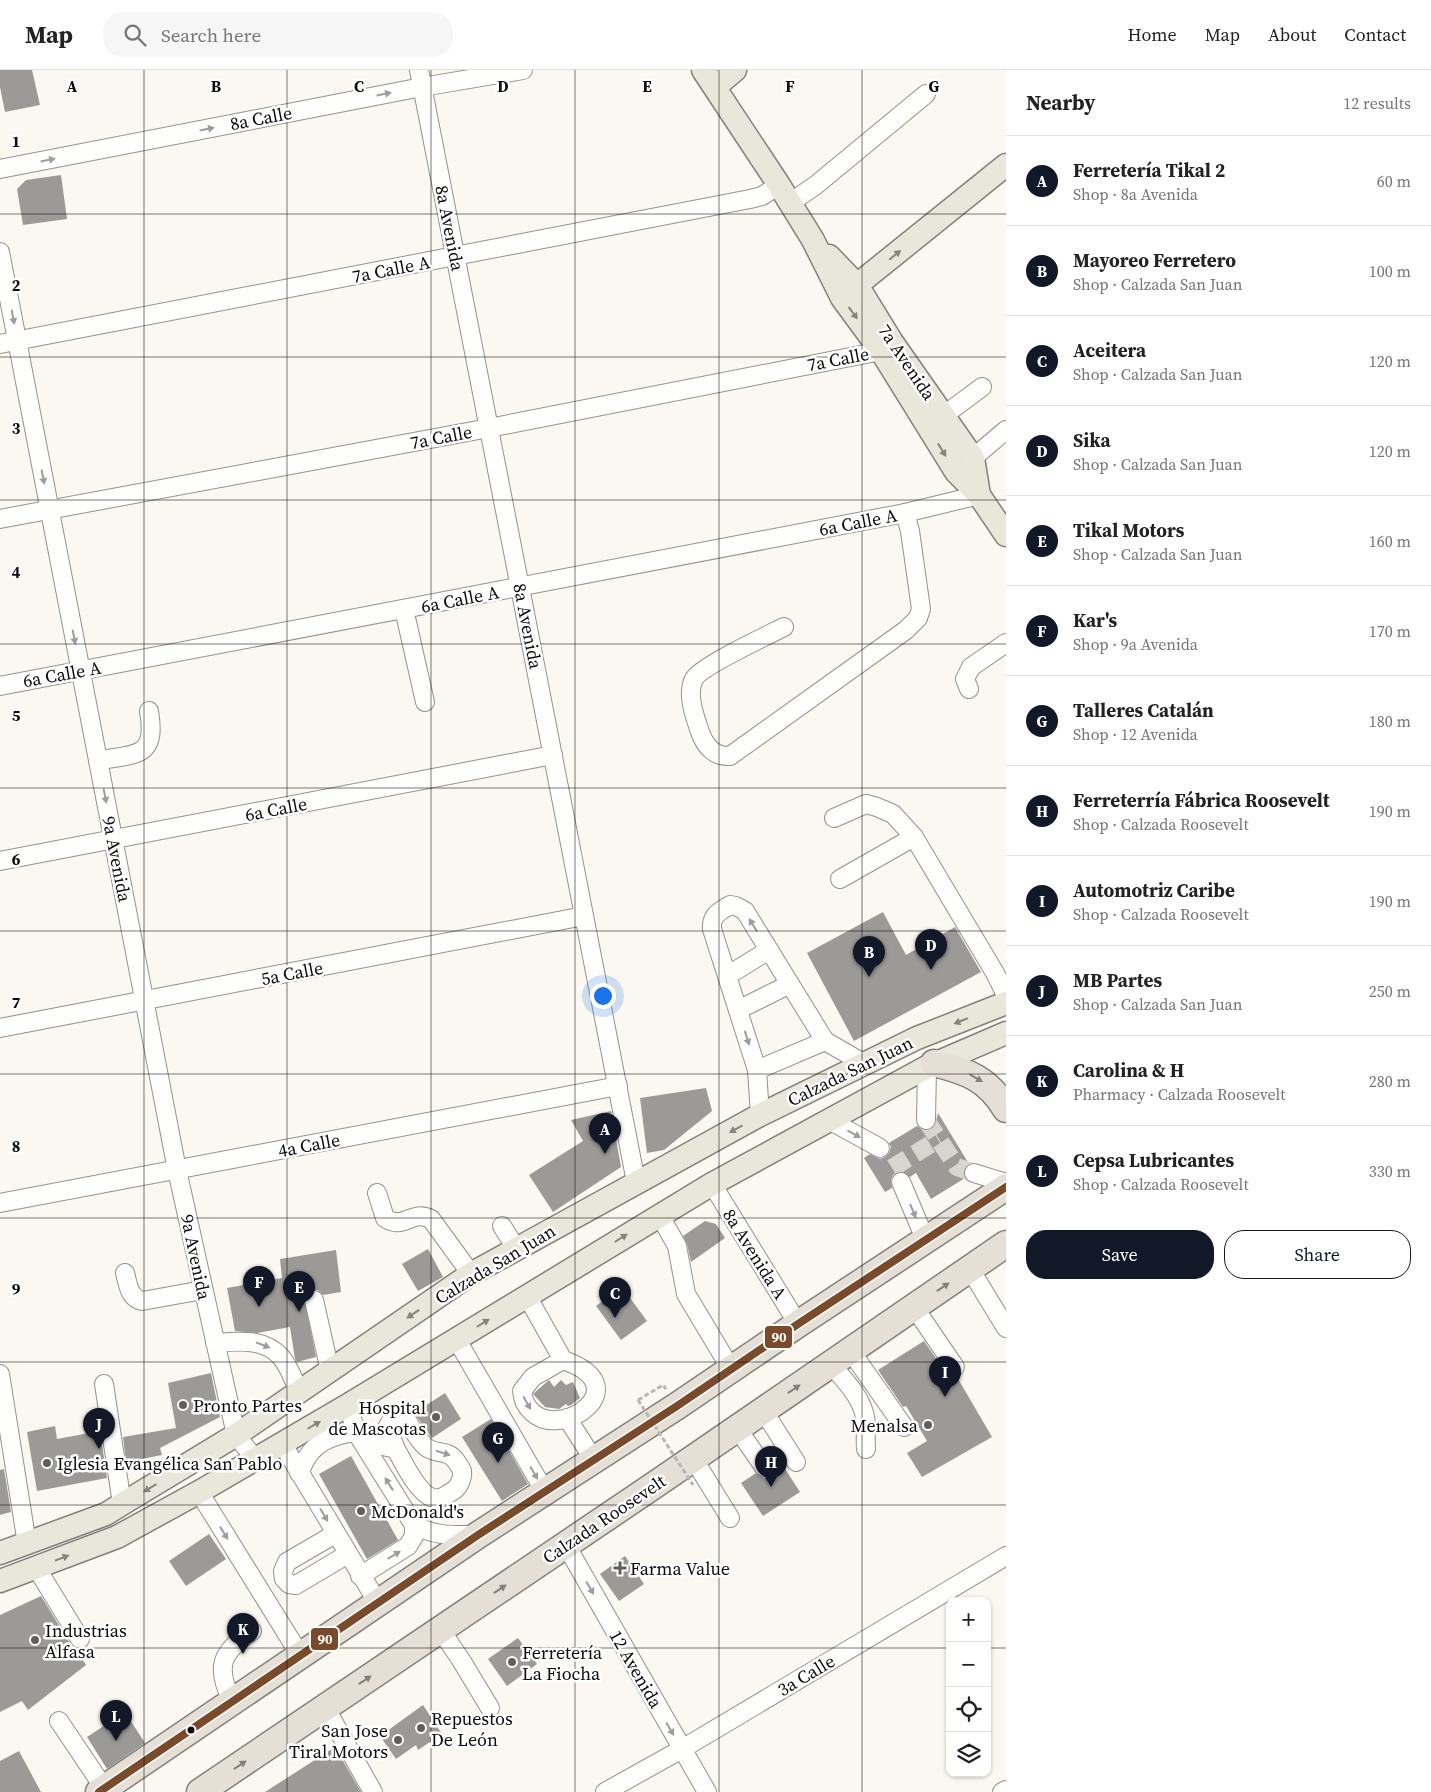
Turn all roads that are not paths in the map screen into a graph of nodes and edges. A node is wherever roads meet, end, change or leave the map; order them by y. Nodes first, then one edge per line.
1 (523, 70) edge
2 (691, 70) edge
3 (735, 70) edge
4 (420, 79) edge
5 (709, 79) edge
6 (926, 94) dead end
7 (1006, 165) edge
8 (0, 169) edge
9 (785, 194) junction
10 (813, 240) junction
11 (0, 252) edge
12 (455, 257) junction
13 (829, 271) junction
14 (857, 285) junction
15 (9, 342) edge
16 (880, 350) junction
17 (982, 387) dead end
18 (944, 416) junction
19 (489, 428) junction
20 (1006, 430) edge
21 (973, 458) junction
22 (978, 496) junction
23 (50, 510) junction
24 (905, 513) junction
25 (0, 519) edge
26 (1006, 535) edge
27 (520, 587) junction
28 (404, 609) junction
29 (784, 627) dead end
30 (1006, 643) edge
31 (81, 671) junction
32 (0, 686) edge
33 (968, 689) dead end
34 (425, 702) dead end
35 (149, 711) dead end
36 (553, 755) junction
37 (98, 761) junction
38 (834, 818) dead end
39 (914, 837) junction
40 (113, 840) junction
41 (0, 861) edge
42 (840, 880) dead end
43 (584, 916) junction
44 (769, 950) junction
45 (727, 976) junction
46 (790, 984) junction
47 (1006, 995) edge
48 (144, 1001) junction
49 (1006, 1002) edge
50 (738, 1010) junction
51 (0, 1028) edge
52 (1006, 1033) edge
53 (825, 1041) junction
54 (865, 1064) junction
55 (930, 1065) junction
56 (757, 1070) junction
57 (618, 1086) junction
58 (1006, 1109) edge
59 (760, 1115) junction
60 (828, 1120) junction
61 (926, 1120) tunnel mouth
62 (880, 1148) dead end
63 (177, 1170) junction
64 (974, 1173) tunnel mouth
65 (636, 1182) junction
66 (901, 1182) dead end
67 (712, 1184) junction
68 (1006, 1185) edge
69 (377, 1193) dead end
70 (0, 1203) edge
71 (659, 1214) junction
72 (502, 1226) dead end
73 (926, 1240) junction
74 (1006, 1244) edge
75 (517, 1250) junction
76 (970, 1269) junction
77 (125, 1273) dead end
78 (470, 1274) junction
79 (203, 1290) junction
80 (527, 1296) junction
81 (314, 1300) dead end
82 (914, 1307) junction
83 (798, 1324) junction
84 (1006, 1328) edge
85 (457, 1340) junction
86 (215, 1344) junction
87 (841, 1357) junction
88 (564, 1360) junction
89 (955, 1367) dead end
90 (731, 1369) junction
91 (330, 1371) junction
92 (0, 1374) edge
93 (104, 1384) dead end
94 (300, 1392) junction
95 (348, 1405) junction
96 (763, 1410) junction
97 (567, 1418) junction
98 (904, 1427) dead end
99 (737, 1428) junction
100 (236, 1436) junction
101 (359, 1437) junction
102 (282, 1443) junction
103 (396, 1449) junction
104 (866, 1449) dead end
105 (693, 1458) junction
106 (255, 1459) junction
107 (594, 1460) junction
108 (796, 1462) dead end
109 (764, 1467) dead end
110 (299, 1473) junction
111 (413, 1479) junction
112 (199, 1492) junction
113 (545, 1492) junction
114 (122, 1504) junction
115 (404, 1508) junction
116 (730, 1518) dead end
117 (414, 1525) junction
118 (335, 1534) junction
119 (478, 1534) junction
120 (27, 1544) junction
121 (566, 1545) junction
122 (307, 1550) junction
123 (0, 1553) edge
124 (348, 1554) junction
125 (1006, 1556) edge
126 (36, 1567) junction
127 (320, 1571) junction
128 (360, 1576) junction
129 (0, 1580) edge
130 (378, 1603) junction
131 (440, 1630) junction
132 (252, 1631) dead end
133 (80, 1639) dead end
134 (300, 1655) junction
135 (232, 1701) junction
136 (325, 1707) junction
137 (490, 1708) dead end
138 (59, 1721) dead end
139 (682, 1749) junction
140 (101, 1790) edge
141 (1006, 1790) edge
142 (200, 1792) edge
143 (373, 1792) edge
144 (605, 1792) edge
145 (707, 1792) edge
146 (1002, 1792) edge

1 - 4 street, 8a Calle
2 - 5 main road
3 - 5 main road
8 -> 4 street, 8a Calle
4 - 12 street, 8a Avenida
5 - 9 main road, 7a Avenida
6 - 9 street, 7a Calle A
14 -> 7 main road
9 - 10 main road, 7a Avenida
9 - 12 street, 7a Calle A
10 - 13 main road, 7a Avenida
10 - 14 main road, 7a Avenida
11 -> 15 street, 9a Avenida
12 - 15 street, 7a Calle A
12 - 19 street, 8a Avenida
13 - 14 main road
13 -> 16 main road, 7a Avenida
14 - 18 main road, 7a Avenida
15 -> 23 street, 9a Avenida
16 - 19 street, 7a Calle
16 -> 22 main road, 7a Avenida
17 - 18 street
18 - 21 main road, 7a Avenida
19 - 23 street, 7a Calle
19 - 27 street, 8a Avenida
20 - 21 street
21 - 22 main road, 7a Avenida
22 - 24 street, 6a Calle A
22 - 26 main road, 7a Avenida
23 - 25 street, 7a Calle
23 -> 31 street, 9a Avenida
24 - 27 street, 6a Calle A
24 - 29 street
27 - 28 street, 6a Calle A
27 - 36 street, 8a Avenida
28 - 31 street, 6a Calle A
28 - 34 street
30 - 33 street
31 - 32 street, 6a Calle A
31 - 37 street, 9a Avenida
35 - 37 street
36 - 40 street, 6a Calle
36 - 43 street, 8a Avenida
37 -> 40 street, 9a Avenida
38 - 39 street
39 - 42 street
39 - 47 street
40 - 41 street, 6a Calle
40 - 48 street, 9a Avenida
43 - 48 street, 5a Calle
43 - 57 street, 8a Avenida
44 - 45 street
44 -> 45 street
44 - 46 street
45 - 50 street
46 - 50 street
46 - 53 street
48 - 51 street, 5a Calle
48 - 63 street, 9a Avenida
49 -> 54 main road, Calzada San Juan
50 -> 56 street
52 - 55 main road, Calzada San Juan
53 - 54 street
53 - 56 street
54 - 59 main road, Calzada San Juan
55 -> 58 highway
55 - 60 main road, Calzada San Juan
55 - 61 street
56 - 59 street
57 - 63 street, 4a Calle
57 - 65 street, 8a Avenida
59 -> 65 main road, Calzada San Juan
60 -> 62 street
60 - 67 main road, Calzada San Juan
63 - 70 street, 4a Calle
63 - 79 street, 9a Avenida
64 - 68 street
65 - 75 main road, Calzada San Juan
66 -> 73 street
67 - 71 main road, Calzada San Juan
67 - 83 street, 8a Avenida A
68 - 73 highway
69 - 78 street
80 -> 71 main road, Calzada San Juan
71 - 90 street
72 - 75 street
73 - 83 highway
74 - 76 highway, Calzada Roosevelt
75 - 78 main road, Calzada San Juan
82 -> 76 highway, Calzada Roosevelt
76 - 84 street
77 - 79 street
78 -> 91 main road, Calzada San Juan
79 - 86 street, 9a Avenida
85 -> 80 main road, Calzada San Juan
80 - 88 street
81 - 91 street
82 - 87 highway, Calzada Roosevelt
82 - 89 street
83 - 90 highway
85 - 95 main road, Calzada San Juan
85 -> 113 street
86 -> 94 street
86 - 100 street, 9a Avenida
96 -> 87 highway, Calzada Roosevelt
87 - 98 street
87 - 104 street
88 - 97 street
88 -> 97 street
90 - 107 highway
91 - 94 main road, Calzada San Juan
92 - 120 street
93 - 114 street
94 - 100 main road, Calzada San Juan
95 - 101 street
102 -> 95 main road, Calzada San Juan
96 - 99 highway, Calzada Roosevelt
96 - 108 street
97 - 107 street
99 - 105 highway, Calzada Roosevelt
99 - 109 street
100 - 106 street, 9a Avenida
100 -> 114 main road, Calzada San Juan
101 - 103 street
101 - 110 street
115 -> 101 street
102 - 106 main road, Calzada San Juan
102 - 110 street
103 - 111 street
103 -> 111 street
105 - 116 street
105 - 121 highway, Calzada Roosevelt
106 - 112 main road, Calzada San Juan
107 - 113 highway
110 -> 118 street
111 - 115 street
126 -> 112 main road, Calzada San Juan
112 -> 134 street
113 - 119 highway
114 - 120 main road, Calzada San Juan
115 - 117 street
117 - 119 street
128 -> 117 street
118 - 122 street
118 - 124 street
119 - 130 highway
120 - 123 main road, Calzada San Juan
131 -> 121 highway, Calzada Roosevelt
121 -> 139 street, 12 Avenida
122 - 127 street
122 - 127 street
124 - 127 street
124 - 128 street
125 - 139 street, 3a Calle
126 - 129 main road, Calzada San Juan
126 - 133 street
128 - 130 street
130 - 134 highway
136 -> 131 highway, Calzada Roosevelt
131 - 137 street
132 - 135 street
134 - 135 highway
135 - 140 highway
142 -> 136 highway, Calzada Roosevelt
136 - 143 street
138 - 140 street
139 - 144 street, 3a Calle
139 - 145 street, 12 Avenida
141 - 146 street

